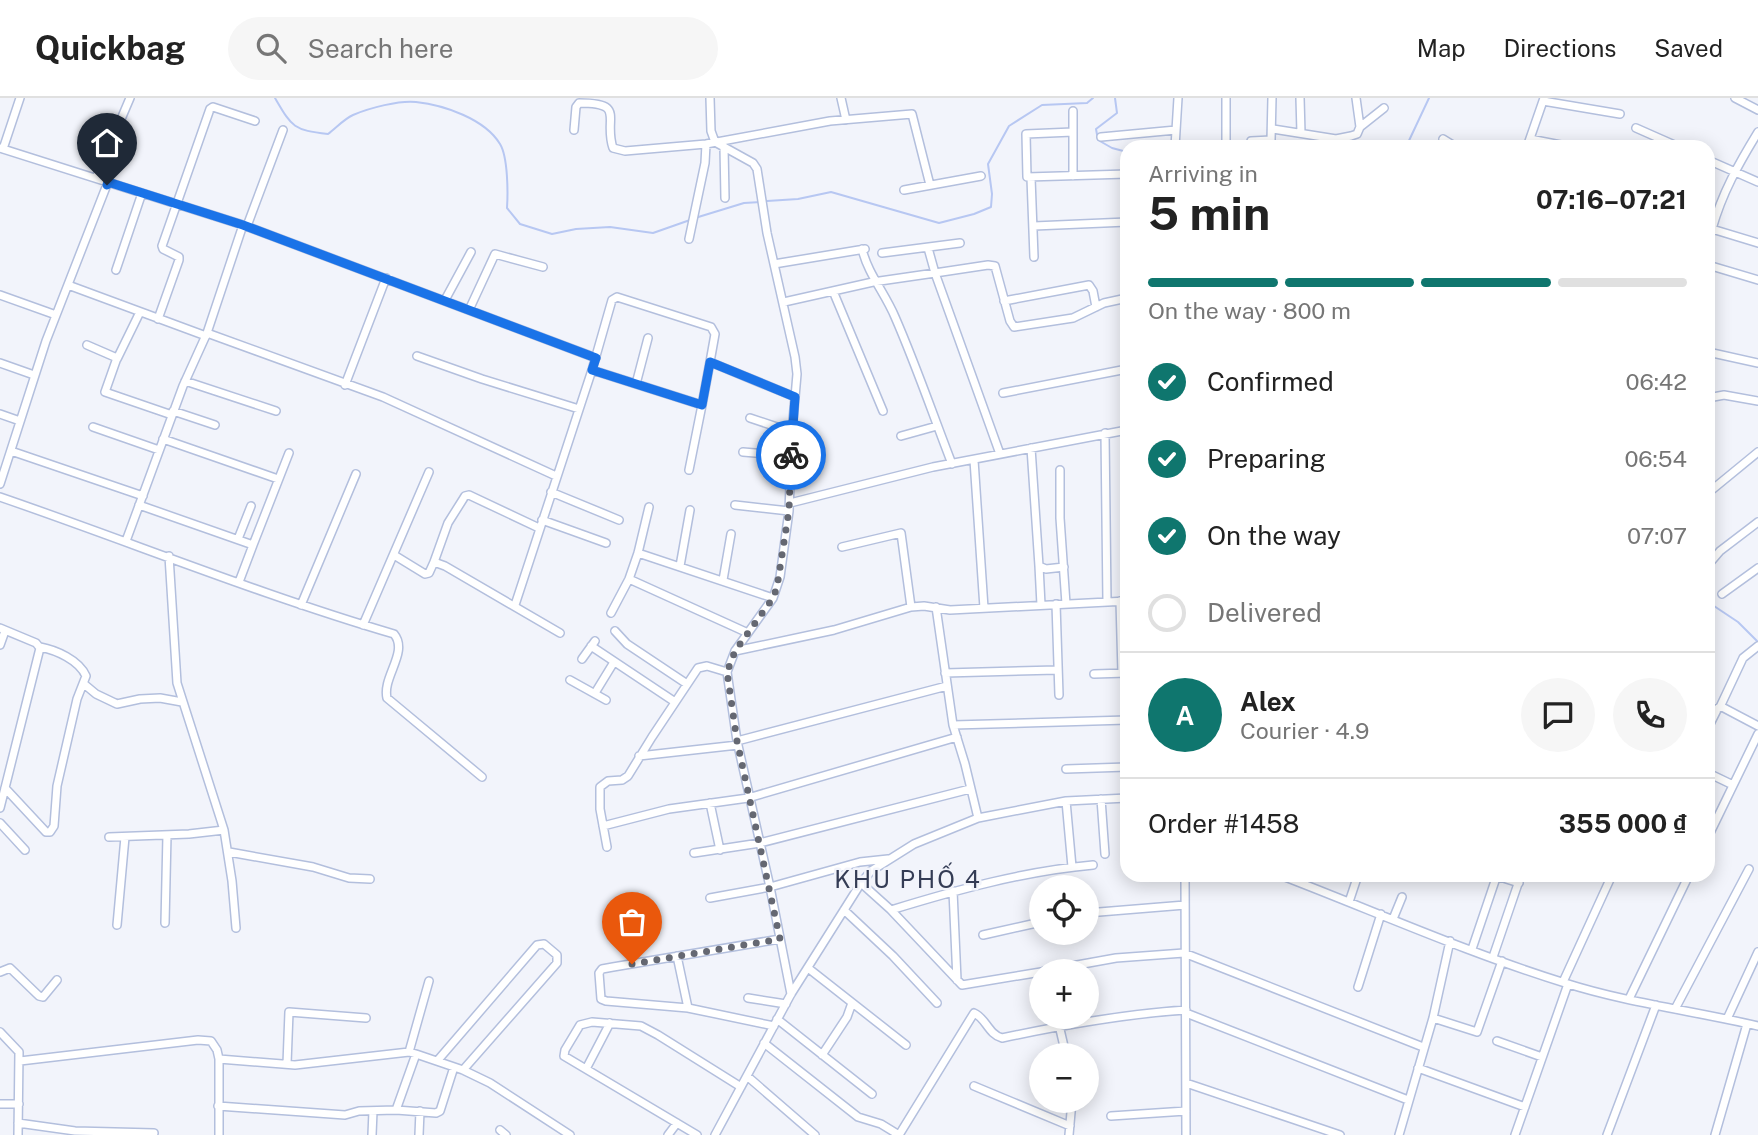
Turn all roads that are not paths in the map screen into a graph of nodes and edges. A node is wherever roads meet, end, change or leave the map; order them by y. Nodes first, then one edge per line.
1 (20, 98) edge
2 (130, 98) edge
3 (710, 98) edge
4 (841, 98) edge
5 (1178, 98) edge
6 (1226, 98) edge
7 (1272, 98) edge
8 (1300, 98) edge
9 (1356, 98) edge
10 (1735, 98) edge
11 (1544, 100) edge
12 (1384, 108) dead end
13 (1758, 110) edge
14 (1073, 111) dead end
15 (1620, 114) dead end
16 (846, 120) junction
17 (255, 121) dead end
18 (1360, 127) junction
19 (1636, 128) dead end
20 (1273, 129) junction
21 (283, 130) dead end
22 (574, 130) dead end
23 (1176, 130) junction
24 (1073, 132) junction
25 (1758, 132) edge
26 (1301, 133) junction
27 (1101, 137) dead end
28 (1659, 138) joint
29 (1175, 140) edge
30 (1226, 140) edge
31 (1271, 140) edge
32 (1529, 140) edge
33 (1663, 140) edge
34 (710, 143) junction
35 (724, 147) junction
36 (2, 148) edge
37 (1715, 163) edge
38 (1734, 171) junction
39 (1120, 174) edge
40 (981, 176) dead end
41 (1073, 176) junction
42 (1031, 177) junction
43 (96, 178) junction
44 (108, 182) junction
45 (1758, 183) edge
46 (930, 186) junction
47 (904, 190) dead end
48 (142, 193) junction
49 (726, 198) dead end
50 (178, 204) junction
51 (1715, 216) edge
52 (1120, 222) edge
53 (245, 226) junction
54 (1034, 226) junction
55 (1715, 233) edge
56 (689, 239) dead end
57 (960, 243) dead end
58 (1758, 243) edge
59 (928, 248) junction
60 (471, 252) dead end
61 (882, 253) dead end
62 (1034, 257) dead end
63 (774, 264) junction
64 (543, 267) dead end
65 (1715, 267) edge
66 (116, 270) dead end
67 (935, 273) junction
68 (386, 278) junction
69 (1758, 281) edge
70 (875, 282) junction
71 (68, 285) junction
72 (833, 291) junction
73 (0, 295) edge
74 (1120, 299) edge
75 (445, 300) junction
76 (1004, 301) junction
77 (784, 302) junction
78 (1096, 307) junction
79 (469, 310) junction
80 (139, 312) junction
81 (56, 315) junction
82 (158, 319) junction
83 (206, 335) junction
84 (648, 338) dead end
85 (86, 345) dead end
86 (1715, 354) edge
87 (418, 356) dead end
88 (596, 358) junction
89 (117, 359) junction
90 (710, 362) junction
91 (0, 363) edge
92 (1758, 363) edge
93 (592, 370) junction
94 (1120, 370) edge
95 (34, 375) junction
96 (185, 381) junction
97 (345, 384) junction
98 (636, 384) junction
99 (1003, 393) dead end
100 (795, 397) junction
101 (1715, 397) edge
102 (1758, 401) edge
103 (702, 405) junction
104 (579, 409) junction
105 (276, 411) dead end
106 (883, 411) dead end
107 (173, 413) junction
108 (0, 414) edge
109 (750, 418) dead end
110 (20, 421) junction
111 (215, 425) dead end
112 (937, 426) junction
113 (93, 427) dead end
114 (1120, 431) edge
115 (792, 432) junction
116 (1105, 433) junction
117 (901, 436) dead end
118 (163, 439) junction
119 (1031, 448) junction
120 (159, 450) junction
121 (11, 451) junction
122 (743, 452) dead end
123 (1758, 452) edge
124 (289, 453) dead end
125 (1000, 454) junction
126 (791, 456) junction
127 (974, 460) junction
128 (952, 464) junction
129 (689, 470) dead end
130 (1060, 470) dead end
131 (429, 472) dead end
132 (356, 474) dead end
133 (556, 476) junction
134 (278, 479) junction
135 (0, 484) edge
136 (1715, 485) edge
137 (551, 492) junction
138 (143, 496) junction
139 (0, 497) edge
140 (139, 505) junction
141 (735, 505) dead end
142 (251, 506) dead end
143 (649, 507) dead end
144 (790, 507) junction
145 (690, 510) dead end
146 (619, 520) dead end
147 (1758, 522) edge
148 (541, 524) junction
149 (731, 534) dead end
150 (239, 539) junction
151 (127, 541) junction
152 (606, 543) dead end
153 (253, 545) junction
154 (842, 547) dead end
155 (638, 553) junction
156 (394, 555) junction
157 (169, 556) junction
158 (1715, 557) edge
159 (434, 562) junction
160 (680, 566) junction
161 (1039, 566) junction
162 (1063, 567) junction
163 (1758, 568) edge
164 (629, 579) junction
165 (723, 580) junction
166 (239, 582) junction
167 (1722, 594) dead end
168 (773, 598) junction
169 (1120, 601) edge
170 (1107, 602) junction
171 (1056, 604) junction
172 (1066, 604) junction
173 (301, 605) junction
174 (515, 605) junction
175 (1041, 605) junction
176 (911, 607) junction
177 (936, 607) junction
178 (985, 608) junction
179 (611, 613) dead end
180 (363, 625) junction
181 (3, 629) edge
182 (615, 631) dead end
183 (560, 633) dead end
184 (748, 633) junction
185 (0, 645) edge
186 (1757, 646) edge
187 (40, 647) junction
188 (735, 651) junction
189 (582, 659) dead end
190 (614, 662) junction
191 (1057, 670) junction
192 (727, 672) junction
193 (945, 673) junction
194 (1120, 673) edge
195 (1094, 674) dead end
196 (570, 680) dead end
197 (84, 684) junction
198 (687, 684) junction
199 (947, 686) junction
200 (595, 693) junction
201 (1059, 695) dead end
202 (606, 700) dead end
203 (182, 702) junction
204 (675, 702) junction
205 (1720, 707) junction
206 (1715, 716) edge
207 (1120, 720) edge
208 (953, 724) junction
209 (1758, 726) edge
210 (1758, 734) edge
211 (957, 737) junction
212 (737, 743) junction
213 (639, 756) junction
214 (1120, 767) edge
215 (1066, 769) dead end
216 (1715, 776) edge
217 (482, 777) dead end
218 (1733, 785) junction
219 (5, 788) junction
220 (971, 789) junction
221 (748, 798) junction
222 (1120, 798) edge
223 (1101, 799) junction
224 (1066, 801) junction
225 (710, 803) junction
226 (0, 808) edge
227 (978, 818) junction
228 (1717, 818) joint
229 (1715, 822) edge
230 (0, 823) edge
231 (603, 826) junction
232 (224, 830) junction
233 (167, 835) junction
234 (109, 837) dead end
235 (125, 837) junction
236 (760, 843) junction
237 (607, 847) dead end
238 (25, 850) dead end
239 (720, 850) junction
240 (229, 852) junction
241 (694, 853) dead end
242 (1104, 853) dead end
243 (889, 859) junction
244 (1093, 865) dead end
245 (1072, 867) junction
246 (1749, 869) dead end
247 (370, 879) dead end
248 (1185, 882) edge
249 (1299, 882) edge
250 (1355, 882) edge
251 (1494, 882) edge
252 (1519, 882) edge
253 (1609, 882) edge
254 (1686, 882) edge
255 (861, 883) junction
256 (770, 887) junction
257 (953, 891) junction
258 (1402, 897) dead end
259 (710, 898) dead end
260 (1349, 901) junction
261 (1185, 905) junction
262 (844, 910) junction
263 (891, 910) junction
264 (1099, 912) edge
265 (1381, 914) junction
266 (1393, 919) junction
267 (165, 923) dead end
268 (117, 925) dead end
269 (1029, 925) edge
270 (236, 928) dead end
271 (983, 935) dead end
272 (780, 939) junction
273 (1450, 942) junction
274 (1472, 949) junction
275 (1758, 952) edge
276 (1184, 953) junction
277 (677, 956) junction
278 (1493, 957) junction
279 (1099, 961) edge
280 (1502, 961) junction
281 (808, 968) junction
282 (1748, 971) junction
283 (0, 972) edge
284 (1029, 974) edge
285 (1758, 975) edge
286 (57, 980) dead end
287 (429, 981) dead end
288 (957, 981) junction
289 (1565, 983) junction
290 (1358, 986) dead end
291 (791, 994) junction
292 (748, 998) dead end
293 (1629, 999) junction
294 (852, 1003) junction
295 (937, 1003) dead end
296 (786, 1004) junction
297 (1656, 1005) junction
298 (688, 1008) junction
299 (1675, 1009) junction
300 (1186, 1011) junction
301 (366, 1017) dead end
302 (1433, 1018) junction
303 (1727, 1019) junction
304 (1099, 1020) edge
305 (775, 1022) junction
306 (610, 1023) junction
307 (1747, 1024) junction
308 (1758, 1026) edge
309 (1045, 1029) edge
310 (0, 1032) edge
311 (1497, 1041) dead end
312 (764, 1043) junction
313 (906, 1045) dead end
314 (1423, 1047) junction
315 (413, 1053) junction
316 (822, 1055) junction
317 (1542, 1057) junction
318 (219, 1059) junction
319 (20, 1060) junction
320 (438, 1060) junction
321 (288, 1065) junction
322 (454, 1067) junction
323 (1418, 1068) junction
324 (586, 1069) junction
325 (463, 1070) junction
326 (747, 1076) junction
327 (1186, 1083) junction
328 (974, 1086) dead end
329 (741, 1087) junction
330 (872, 1094) dead end
331 (1408, 1100) junction
332 (0, 1104) edge
333 (19, 1104) junction
334 (218, 1106) junction
335 (1525, 1107) junction
336 (396, 1110) junction
337 (373, 1111) junction
338 (419, 1111) junction
339 (1186, 1111) junction
340 (1071, 1113) edge
341 (1111, 1116) dead end
342 (18, 1123) junction
343 (677, 1123) junction
344 (1070, 1131) edge
345 (154, 1133) dead end
346 (18, 1135) edge
347 (219, 1135) edge
348 (372, 1135) edge
349 (419, 1135) edge
350 (570, 1135) edge
351 (668, 1135) edge
352 (697, 1135) edge
353 (715, 1135) edge
354 (816, 1135) edge
355 (899, 1135) edge
356 (1186, 1135) edge
357 (1340, 1135) edge
358 (1399, 1135) edge
359 (1515, 1135) edge
360 (1607, 1135) edge
361 (1715, 1135) edge

1 - 36 street
2 - 43 street
3 - 34 street
4 - 16 street
5 - 23 street
6 - 30 street
7 - 20 street
8 - 26 street
9 - 18 street
10 - 13 street
11 - 15 street
11 - 32 street
12 - 18 street
14 - 24 street
16 - 34 street
16 - 46 street
17 - 50 street
18 - 26 street
19 - 28 street
20 - 26 street
20 - 31 street
21 - 53 street
22 - 34 street
23 - 27 street
23 - 29 street
24 - 41 street
24 - 42 street
25 - 38 street
28 - 33 street
34 - 35 street
34 - 56 street
35 - 49 street
35 - 63 street
36 - 43 street
37 - 38 street
38 - 45 street
38 - 51 street
39 - 41 street
40 - 46 street
41 - 42 street
42 - 54 street
43 - 44 street
44 - 48 street
44 - 71 street
46 - 47 street
48 - 50 street
48 - 66 street
50 - 53 street
50 - 82 street
52 - 54 street
53 - 68 street
53 - 83 street
54 - 62 street
55 - 58 street
57 - 59 street
59 - 61 street
59 - 67 street
60 - 75 street
63 - 70 street
63 - 77 street
64 - 79 street
65 - 69 street
67 - 70 street
67 - 76 street
67 - 125 street
68 - 75 street
68 - 97 street
70 - 72 street
70 - 112 street
71 - 80 street
71 - 81 street
72 - 77 street
72 - 106 street
73 - 81 street
74 - 78 street
75 - 79 street
76 - 78 street
76 - 78 street
77 - 100 street
79 - 88 street
80 - 82 street
80 - 89 street
81 - 95 street
82 - 83 street
83 - 96 street
83 - 97 street
84 - 98 street
85 - 89 street
86 - 92 street
87 - 104 street
88 - 90 street
88 - 93 street
89 - 107 street
90 - 100 street
90 - 103 street
91 - 95 street
93 - 98 street
93 - 104 street
94 - 99 street
95 - 110 street
96 - 105 street
96 - 107 street
97 - 133 street
98 - 103 street
100 - 115 street
101 - 102 street
103 - 129 street
104 - 133 street
107 - 111 street
107 - 118 street
108 - 110 street
109 - 115 street
110 - 121 street
112 - 117 street
112 - 128 street
113 - 120 street
114 - 116 street
115 - 126 street
116 - 119 street
116 - 170 street
118 - 120 street
118 - 134 street
119 - 125 street
119 - 161 street
120 - 138 street
121 - 135 street
121 - 138 street
122 - 126 street
123 - 136 street
124 - 134 street
125 - 127 street
126 - 144 street
127 - 128 street
127 - 178 street
128 - 144 street
130 - 162 street
131 - 156 street
132 - 173 street
133 - 137 street
134 - 153 street
137 - 146 street
137 - 148 street
138 - 140 street
139 - 151 street
140 - 150 street
140 - 151 street
141 - 144 street
142 - 150 street
143 - 155 street
144 - 168 street
145 - 160 street
147 - 158 street
148 - 152 street
148 - 159 street
148 - 174 street
149 - 165 street
150 - 153 street
151 - 157 street
153 - 166 street
154 - 176 street
155 - 160 street
155 - 164 street
156 - 159 street
156 - 180 street
157 - 166 street
157 - 203 street
159 - 174 street
160 - 165 street
161 - 162 street
161 - 175 street
162 - 172 street
163 - 167 street
164 - 179 street
164 - 184 street
165 - 168 street
166 - 173 street
168 - 184 street
169 - 170 street
170 - 172 street
171 - 172 street
171 - 175 street
171 - 191 street
173 - 180 street
174 - 183 street
175 - 178 street
176 - 177 street
176 - 188 street
177 - 178 street
177 - 193 street
180 - 217 street
181 - 185 street
181 - 187 street
182 - 198 street
184 - 188 street
186 - 205 street
187 - 197 street
187 - 219 street
188 - 192 street
189 - 190 street
190 - 200 street
190 - 204 street
191 - 193 street
191 - 201 street
192 - 198 street
192 - 212 street
193 - 199 street
194 - 195 street
196 - 200 street
197 - 203 street
197 - 219 street
198 - 204 street
199 - 208 street
199 - 212 street
200 - 202 street
203 - 232 street
204 - 213 street
205 - 206 street
205 - 209 street
207 - 208 street
208 - 211 street
210 - 218 street
211 - 220 street
211 - 221 street
212 - 213 street
212 - 221 street
213 - 231 street
214 - 215 street
216 - 218 street
218 - 228 street
219 - 226 street
220 - 227 street
220 - 236 street
221 - 225 street
221 - 236 street
222 - 223 street
223 - 224 street
223 - 242 street
224 - 227 street
224 - 245 street
225 - 231 street
225 - 239 street
227 - 243 street
228 - 229 street
230 - 238 street
231 - 237 street
232 - 233 street
232 - 240 street
233 - 235 street
233 - 267 street
234 - 235 street
235 - 268 street
236 - 239 street
236 - 256 street
239 - 241 street
240 - 247 street
240 - 270 street
243 - 255 street
243 - 256 street
244 - 245 street
245 - 257 street
246 - 299 street
248 - 261 street
249 - 260 street
250 - 260 street
251 - 274 street
252 - 278 street
253 - 289 street
254 - 293 street
255 - 262 street
255 - 263 street
256 - 259 street
256 - 272 street
257 - 263 street
257 - 288 street
258 - 266 street
260 - 265 street
261 - 264 street
261 - 276 street
262 - 281 street
262 - 295 street
263 - 288 street
265 - 266 street
265 - 290 street
266 - 273 street
269 - 271 street
272 - 277 street
272 - 291 street
273 - 274 street
273 - 302 street
274 - 278 street
275 - 282 street
276 - 279 street
276 - 300 street
276 - 314 street
277 - 298 street
277 - 298 street
278 - 280 street
280 - 289 street
280 - 302 street
281 - 291 street
281 - 294 street
282 - 285 street
282 - 303 street
283 - 286 street
284 - 288 street
287 - 315 street
289 - 293 street
289 - 317 street
291 - 296 street
292 - 296 street
293 - 297 street
294 - 313 street
294 - 316 street
296 - 305 street
297 - 299 street
297 - 360 street
298 - 305 street
299 - 303 street
300 - 304 street
300 - 327 street
300 - 331 street
301 - 321 street
302 - 314 street
303 - 307 street
305 - 312 street
305 - 316 street
306 - 324 street
306 - 324 street
306 - 329 street
307 - 308 street
307 - 361 street
309 - 355 street
310 - 319 street
311 - 317 street
312 - 326 street
312 - 355 street
314 - 323 street
315 - 320 street
315 - 321 street
315 - 336 street
316 - 330 street
317 - 335 street
318 - 319 street
318 - 321 street
318 - 334 street
319 - 333 street
320 - 322 street
320 - 325 street
322 - 325 street
322 - 338 street
323 - 331 street
323 - 335 street
324 - 343 street
325 - 350 street
326 - 329 street
326 - 354 street
327 - 339 street
327 - 357 street
328 - 344 street
329 - 353 street
331 - 358 street
332 - 333 street
333 - 342 street
334 - 337 street
334 - 347 street
335 - 359 street
336 - 337 street
336 - 338 street
337 - 348 street
338 - 349 street
339 - 341 street
339 - 356 street
340 - 344 street
342 - 345 street
342 - 346 street
343 - 351 street
343 - 352 street

